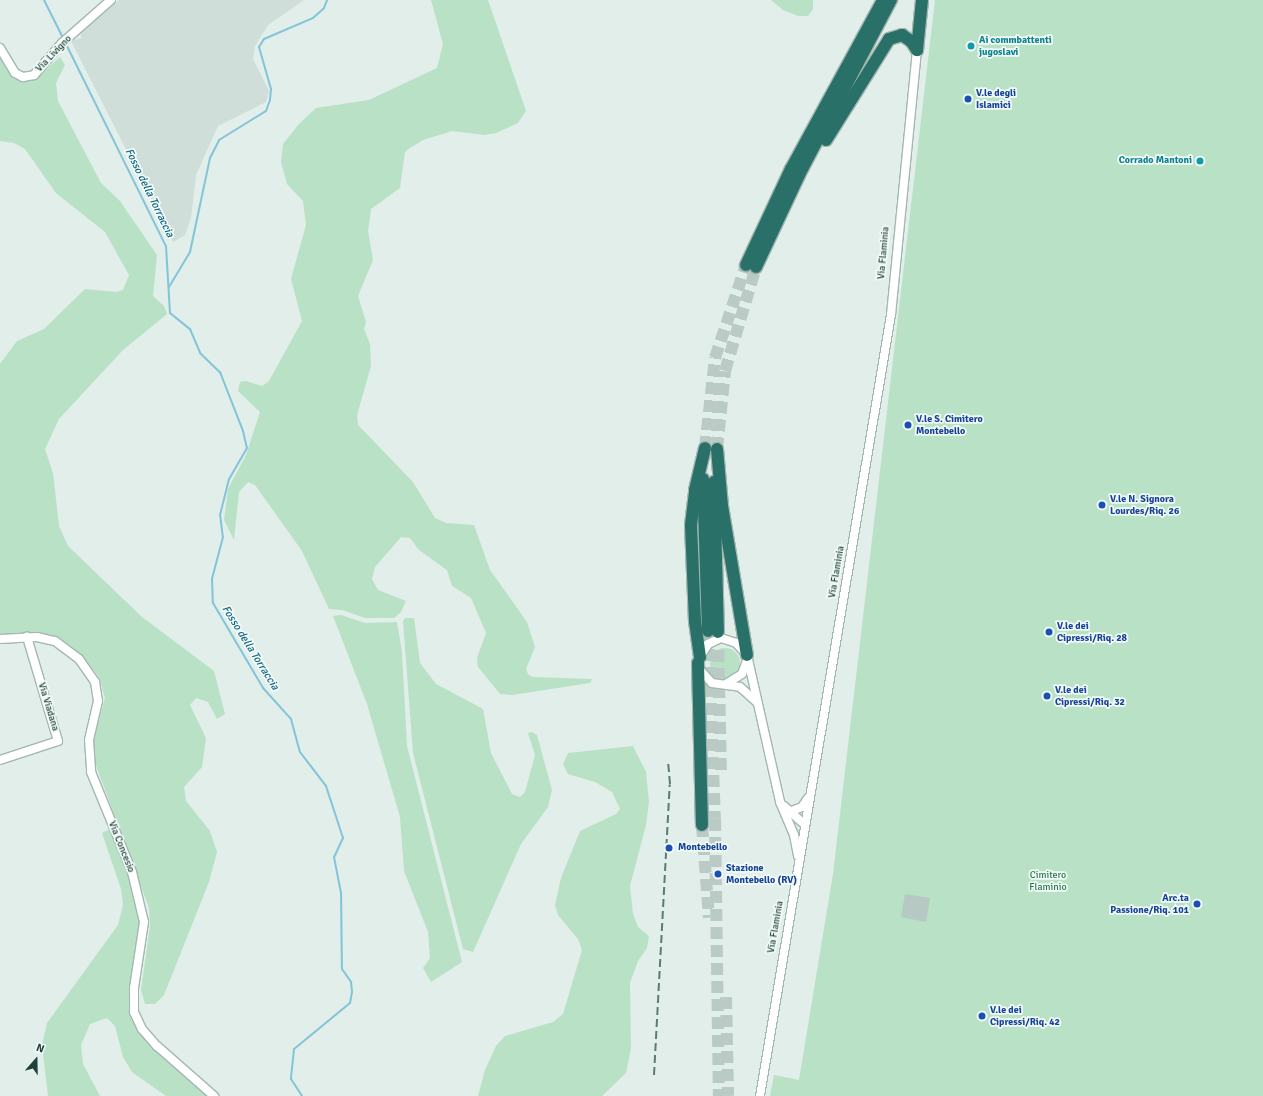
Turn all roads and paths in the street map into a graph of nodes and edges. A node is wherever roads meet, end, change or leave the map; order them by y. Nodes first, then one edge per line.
1 (111, 0) edge
2 (883, 0) edge
3 (891, 0) edge
4 (922, 0) edge
5 (0, 48) edge
6 (917, 50) junction
7 (798, 175) junction
8 (711, 449) junction
9 (713, 632) tunnel mouth
10 (27, 637) junction
11 (0, 639) edge
12 (747, 654) junction
13 (699, 660) junction
14 (724, 685) junction
15 (758, 703) junction
16 (0, 760) edge
17 (811, 792) junction
18 (788, 816) junction
19 (702, 825) tunnel mouth
20 (805, 829) junction
21 (800, 861) junction
22 (214, 1096) edge
23 (760, 1096) edge

1 - 5 street, Via Livigno
2 - 7 highway
3 - 7 highway
4 - 6 highway
6 - 7 highway
6 - 17 street, Via Flaminia
8 - 9 highway
8 - 12 highway
8 - 13 highway
10 - 11 street, Via Concesio
10 - 16 street, Via Viadana
10 - 22 street, Via Concesio
12 - 13 street
12 - 14 street
12 - 15 street
13 - 14 street
13 - 19 highway
14 - 15 street
15 - 18 street
17 - 18 street
17 - 20 street, Via Flaminia
18 - 20 street
18 - 21 street
20 - 21 street, Via Flaminia
21 - 23 street, Via Flaminia

